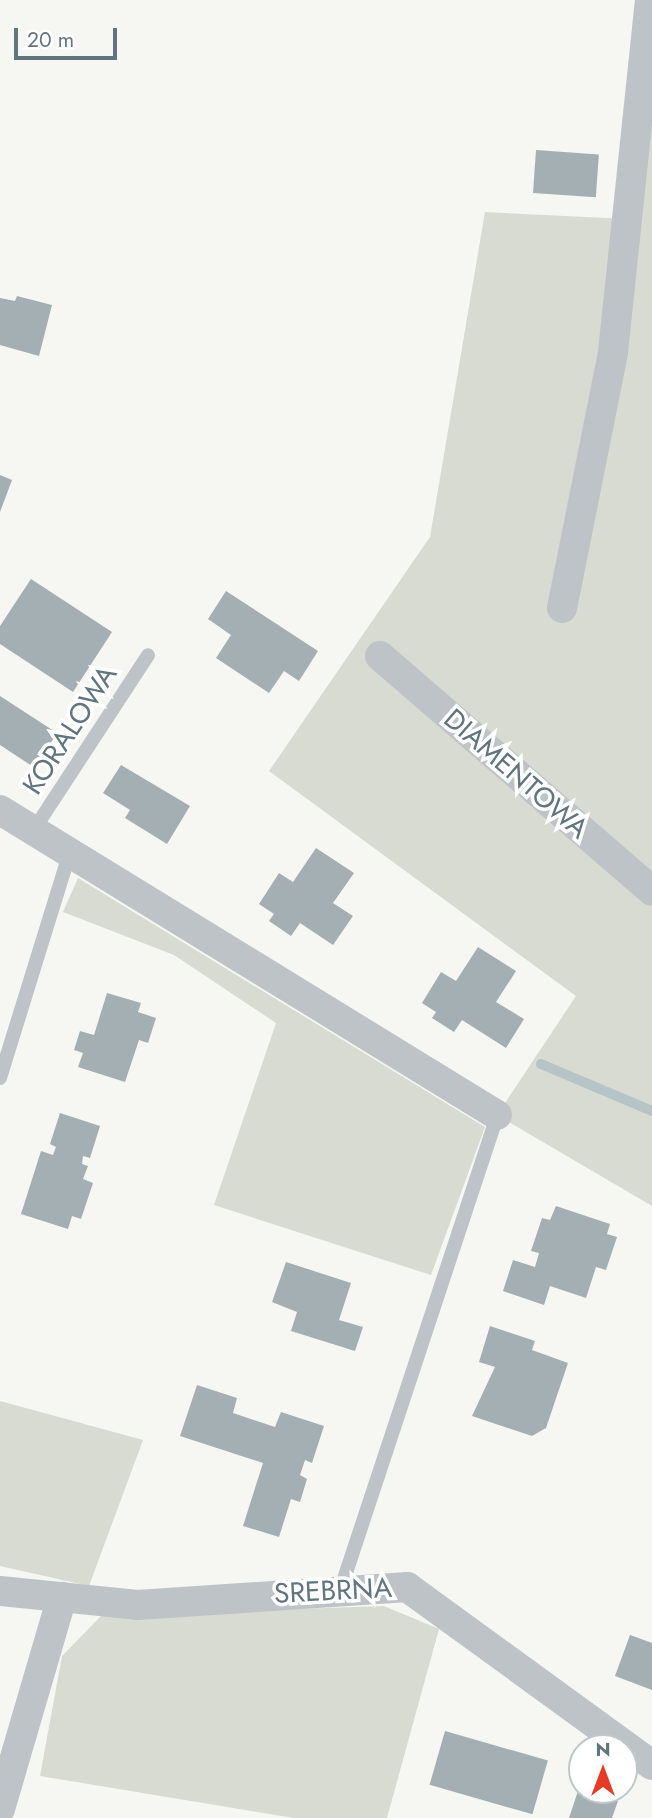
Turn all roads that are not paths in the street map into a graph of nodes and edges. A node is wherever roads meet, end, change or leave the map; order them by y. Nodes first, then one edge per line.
1 (650, 0) edge
2 (562, 608) dead end
3 (148, 655) dead end
4 (380, 656) dead end
5 (0, 810) edge
6 (33, 831) junction
7 (69, 855) junction
8 (652, 891) edge
9 (0, 1078) edge
10 (497, 1115) joint
11 (341, 1588) junction
12 (0, 1591) edge
13 (62, 1597) junction
14 (652, 1765) edge
15 (0, 1809) edge

1 - 2 street
3 - 6 lane, KORALOWA
4 - 8 street, DIAMENTOWA
5 - 6 street
6 - 7 street
7 - 9 lane
7 - 10 street
10 - 11 lane
11 - 13 street, SREBRNA
11 - 14 street, SREBRNA
12 - 13 street, SREBRNA
13 - 15 street

